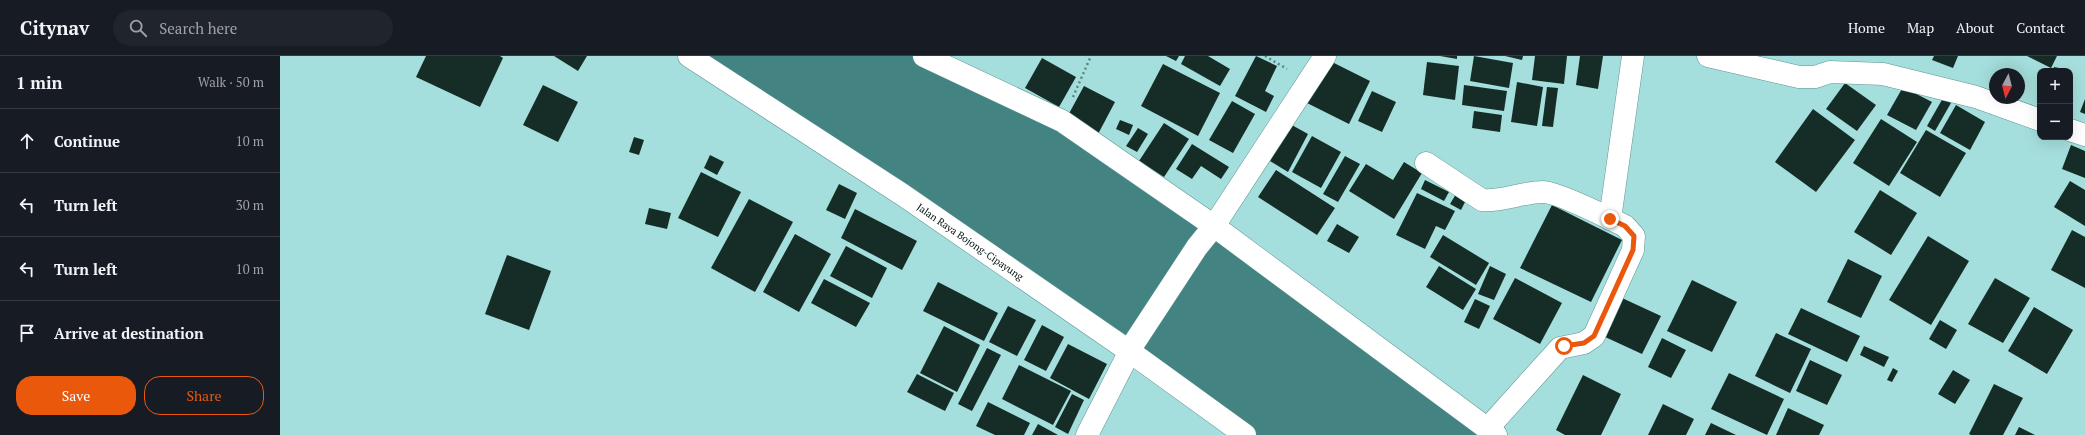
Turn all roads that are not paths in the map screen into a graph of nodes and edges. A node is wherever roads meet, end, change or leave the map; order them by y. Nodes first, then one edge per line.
1 (689, 56) edge
2 (924, 56) edge
3 (1325, 56) edge
4 (1633, 56) edge
5 (1708, 56) edge
6 (2037, 119) edge
7 (2073, 131) edge
8 (2085, 136) edge
9 (1426, 163) dead end
10 (1610, 219) junction
11 (1214, 226) junction
12 (1131, 347) junction
13 (1492, 431) edge
14 (1087, 435) edge
15 (1245, 435) edge

1 - 12 street, Jalan Raya Bojong-Cipayung
2 - 11 street
3 - 11 street
4 - 10 street
5 - 6 street
7 - 8 street
9 - 10 street
10 - 13 street
11 - 12 street
11 - 13 street
12 - 14 street
12 - 15 street, Jalan Raya Bojong-Cipayung

